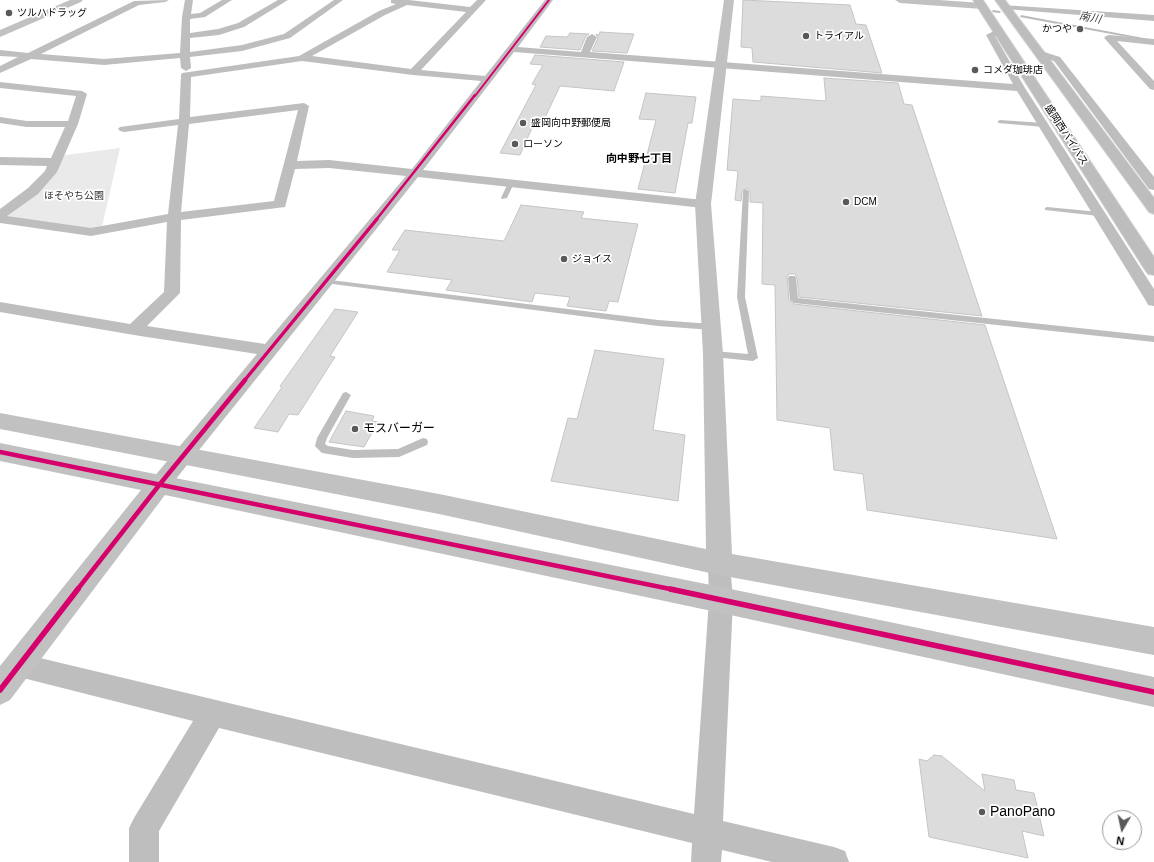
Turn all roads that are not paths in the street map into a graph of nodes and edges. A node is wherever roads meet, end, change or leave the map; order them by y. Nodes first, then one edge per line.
1 (65, 0) edge
2 (78, 0) edge
3 (165, 0) edge
4 (189, 0) edge
5 (228, 0) edge
6 (284, 0) edge
7 (340, 0) edge
8 (384, 0) edge
9 (482, 0) edge
10 (549, 0) edge
11 (729, 0) edge
12 (900, 0) edge
13 (407, 2) junction
14 (1002, 3) edge
15 (977, 4) edge
16 (1122, 8) dead end
17 (472, 10) junction
18 (1130, 16) junction
19 (186, 17) junction
20 (1154, 18) edge
21 (0, 29) edge
22 (999, 32) junction
23 (0, 34) edge
24 (185, 36) junction
25 (592, 37) dead end
26 (1154, 42) edge
27 (510, 49) junction
28 (0, 53) edge
29 (1041, 54) junction
30 (185, 55) junction
31 (584, 55) junction
32 (28, 56) junction
33 (302, 58) junction
34 (721, 65) junction
35 (0, 70) edge
36 (413, 72) junction
37 (186, 75) junction
38 (487, 79) junction
39 (0, 85) edge
40 (1154, 87) edge
41 (1020, 88) junction
42 (0, 120) edge
43 (184, 121) junction
44 (1000, 122) dead end
45 (72, 124) junction
46 (1044, 125) junction
47 (124, 129) dead end
48 (0, 161) edge
49 (56, 162) junction
50 (290, 165) junction
51 (414, 173) junction
52 (511, 183) junction
53 (1154, 186) edge
54 (746, 191) dead end
55 (504, 198) dead end
56 (703, 204) junction
57 (1047, 209) dead end
58 (1154, 209) edge
59 (1099, 214) junction
60 (0, 215) edge
61 (174, 218) junction
62 (0, 219) edge
63 (1154, 270) edge
64 (792, 278) dead end
65 (325, 281) junction
66 (1154, 301) edge
67 (0, 307) edge
68 (712, 327) junction
69 (134, 330) junction
70 (1154, 339) edge
71 (268, 350) junction
72 (713, 354) junction
73 (346, 396) dead end
74 (0, 421) edge
75 (423, 442) dead end
76 (0, 452) edge
77 (184, 455) junction
78 (160, 484) junction
79 (719, 563) junction
80 (721, 600) junction
81 (1154, 641) edge
82 (19, 665) junction
83 (0, 690) edge
84 (1154, 692) edge
85 (213, 713) junction
86 (708, 831) junction
87 (144, 862) edge
88 (706, 862) edge
89 (834, 862) edge

1 - 21 street
2 - 23 street
3 - 32 street
4 - 19 street
5 - 19 street
6 - 24 street
7 - 30 street
8 - 13 street
9 - 17 street
10 - 27 street
11 - 34 street
12 - 15 street
13 - 17 street
13 - 33 street
14 - 18 street
14 - 29 highway
15 - 22 highway, 盛岡西バイパス
16 - 18 street
17 - 36 street
18 - 20 street
19 - 24 street
22 - 41 street
22 - 63 highway, 盛岡西バイパス
24 - 30 street
25 - 31 street
26 - 40 street
27 - 31 street
27 - 38 street
28 - 32 street
29 - 53 street
29 - 58 highway
30 - 32 street
30 - 37 street
31 - 34 street
32 - 35 street
33 - 36 street
33 - 37 street
34 - 41 street
34 - 56 street
36 - 38 street
37 - 43 street
38 - 51 street
39 - 45 street
41 - 46 street
42 - 45 street
43 - 47 street
43 - 50 street
43 - 61 street
44 - 46 lane
45 - 49 street
46 - 59 street
48 - 49 street
49 - 60 street
50 - 51 street
50 - 61 street
51 - 52 street
51 - 65 street
52 - 55 lane
52 - 56 street
54 - 72 lane
56 - 68 street
57 - 59 lane
59 - 66 street
61 - 62 street
61 - 69 street
64 - 70 lane
65 - 68 lane
65 - 71 street
67 - 69 street
68 - 72 street
69 - 71 street
71 - 77 street
72 - 79 street
73 - 75 lane
74 - 77 street
76 - 78 street
77 - 78 street
77 - 79 street
78 - 80 street
78 - 82 street
79 - 80 street
79 - 81 street
80 - 84 street
80 - 86 street
82 - 83 street
82 - 85 street
85 - 86 street
85 - 87 street
86 - 88 street
86 - 89 street

